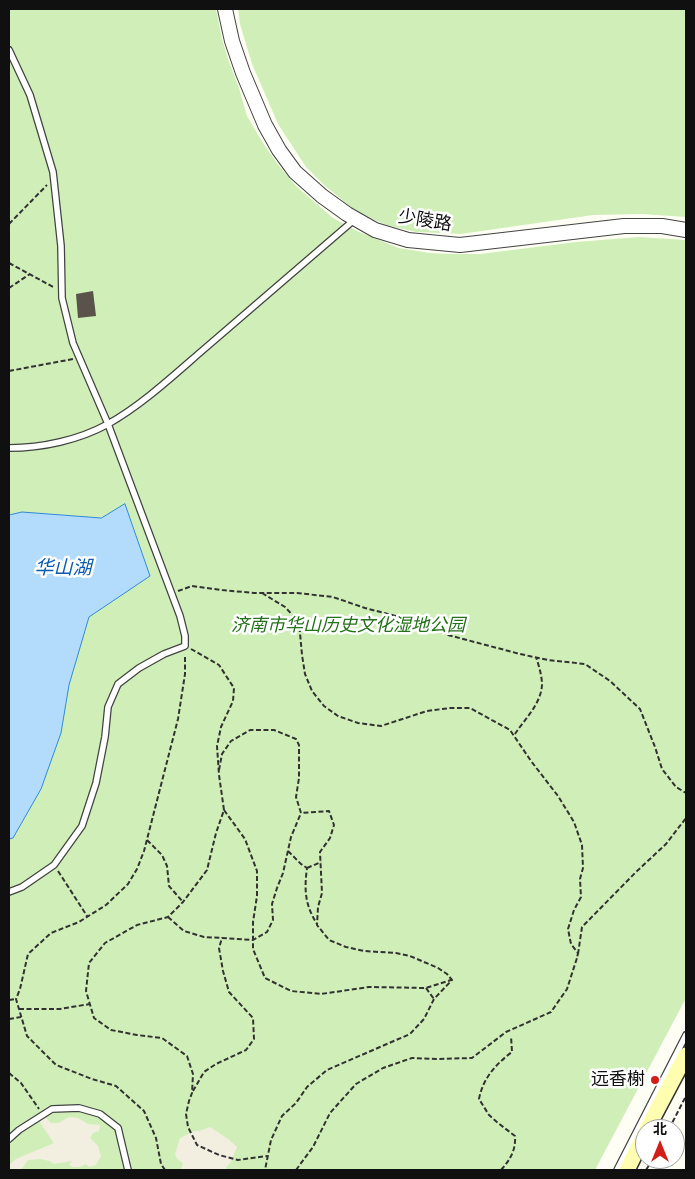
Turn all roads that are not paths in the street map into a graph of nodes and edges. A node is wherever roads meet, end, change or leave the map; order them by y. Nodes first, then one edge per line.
1 (225, 9) edge
2 (9, 50) edge
3 (356, 219) junction
4 (686, 230) edge
5 (108, 424) junction
6 (9, 448) edge
7 (9, 892) edge
8 (686, 1035) edge
9 (686, 1056) edge
10 (652, 1119) edge
11 (9, 1139) edge
12 (635, 1149) edge
13 (128, 1170) edge
14 (621, 1170) edge

1 - 3 street, 少陵路
2 - 5 lane
3 - 4 street, 少陵路
3 - 5 lane
5 - 6 lane
5 - 7 lane
8 - 14 lane
9 - 10 main road
11 - 13 lane
12 - 14 main road

